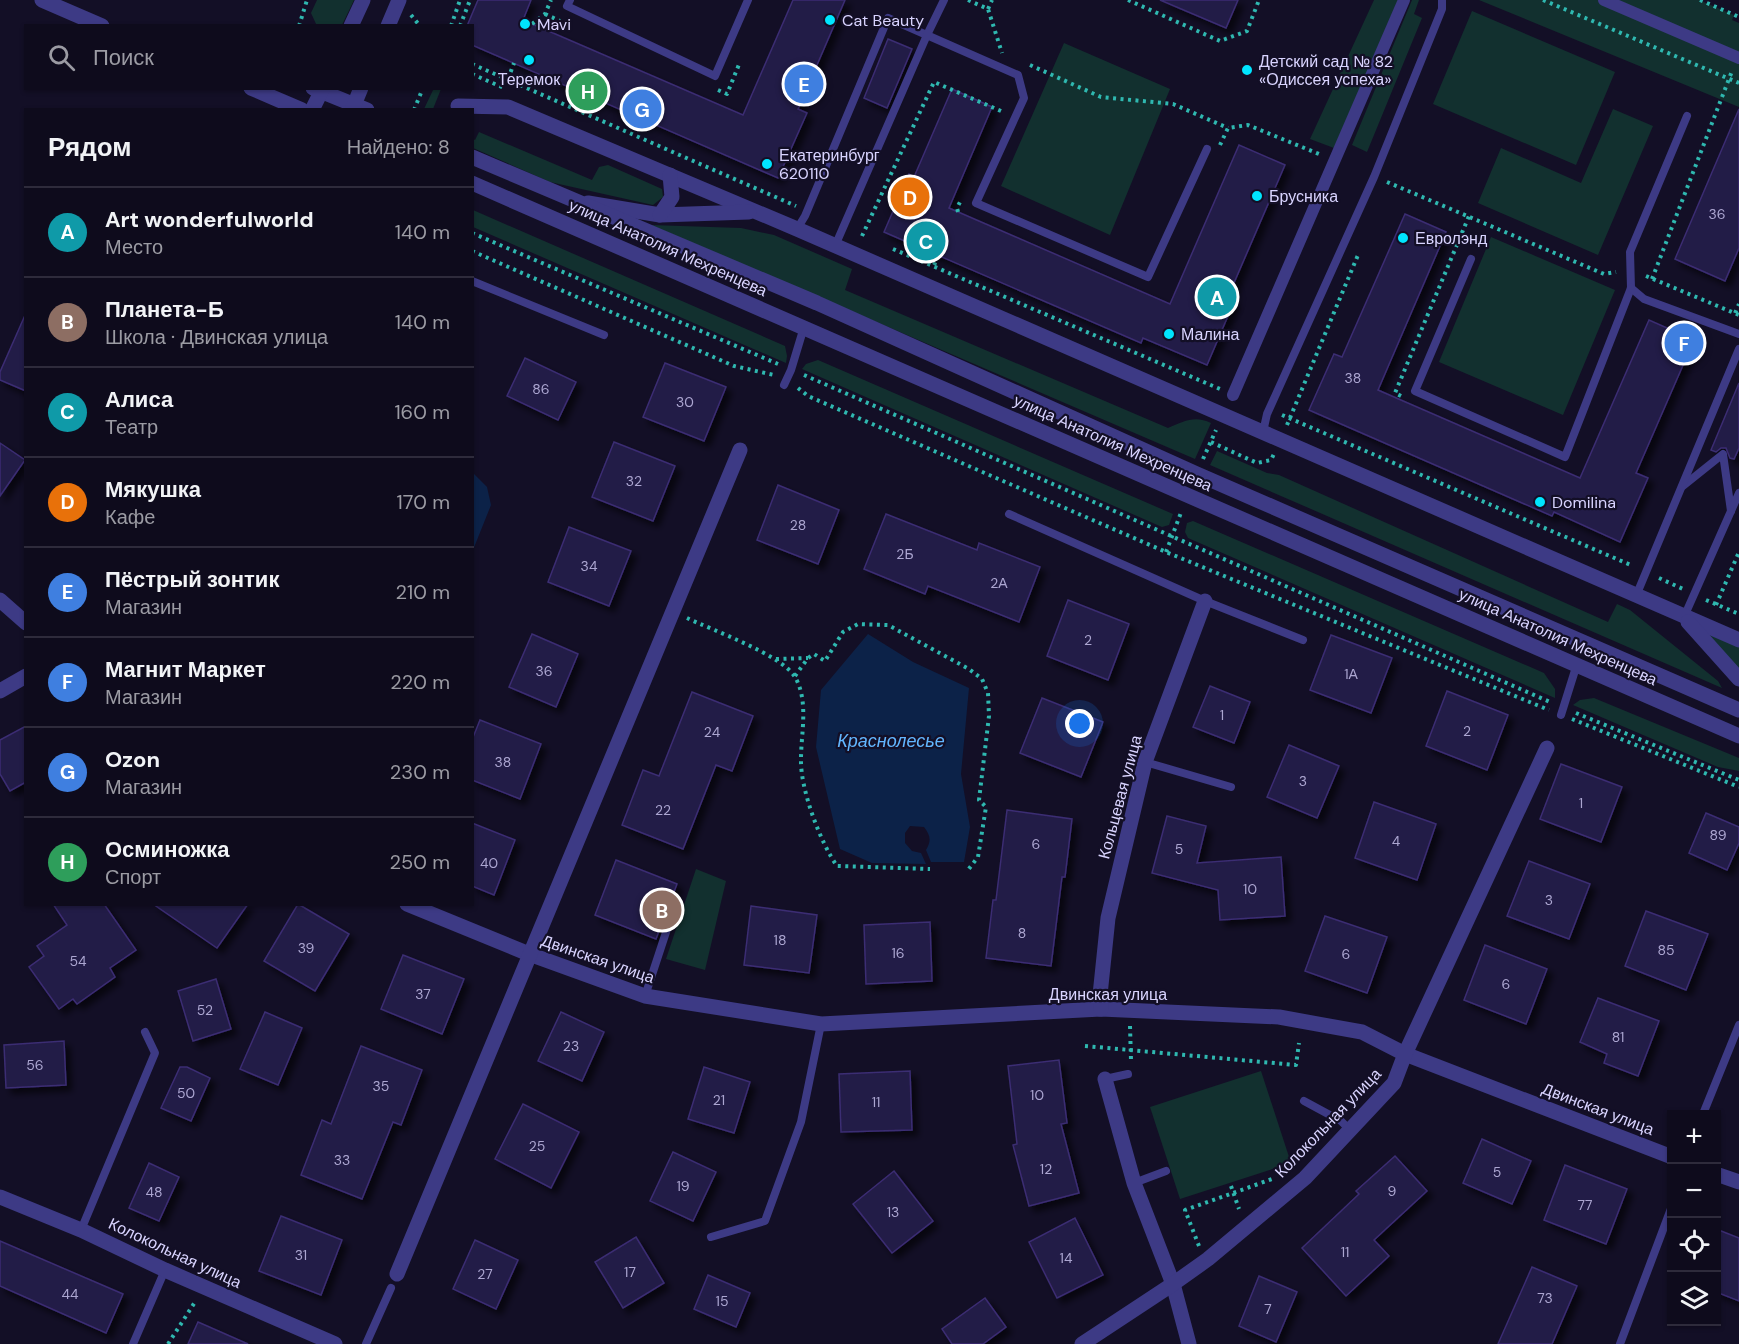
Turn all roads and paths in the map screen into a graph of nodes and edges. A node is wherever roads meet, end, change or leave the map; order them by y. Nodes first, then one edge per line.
1 (42, 0) edge
2 (307, 0) edge
3 (363, 0) edge
4 (399, 0) edge
5 (460, 0) edge
6 (470, 0) edge
7 (551, 0) edge
8 (570, 0) edge
9 (748, 0) edge
10 (944, 0) edge
11 (992, 0) edge
12 (1128, 0) edge
13 (1259, 0) edge
14 (1404, 0) edge
15 (1442, 0) edge
16 (1543, 0) edge
17 (1604, 0) edge
18 (1700, 0) edge
19 (988, 9) dead end
20 (1739, 17) edge
21 (97, 24) edge
22 (300, 24) edge
23 (352, 24) edge
24 (389, 24) edge
25 (452, 24) edge
26 (461, 24) edge
27 (532, 24) dead end
28 (927, 35) junction
29 (1738, 58) edge
30 (514, 63) dead end
31 (1024, 63) dead end
32 (474, 65) edge
33 (508, 79) junction
34 (1729, 80) junction
35 (1739, 83) edge
36 (256, 90) edge
37 (319, 90) edge
38 (321, 90) edge
39 (361, 90) edge
40 (422, 90) edge
41 (458, 106) dead end
42 (358, 107) edge
43 (297, 108) edge
44 (313, 108) edge
45 (415, 108) edge
46 (1686, 116) dead end
47 (997, 122) dead end
48 (1228, 128) junction
49 (1207, 149) dead end
50 (1218, 150) dead end
51 (474, 158) edge
52 (1334, 161) junction
53 (670, 176) junction
54 (1374, 177) junction
55 (474, 184) edge
56 (962, 197) dead end
57 (581, 202) junction
58 (755, 211) junction
59 (807, 211) junction
60 (968, 213) dead end
61 (660, 215) junction
62 (1468, 216) junction
63 (844, 227) junction
64 (797, 229) junction
65 (474, 234) edge
66 (862, 236) junction
67 (873, 240) dead end
68 (883, 244) dead end
69 (835, 246) junction
70 (474, 252) edge
71 (939, 255) dead end
72 (1471, 259) dead end
73 (934, 265) junction
74 (1632, 269) junction
75 (1652, 278) junction
76 (474, 282) edge
77 (1631, 288) junction
78 (1644, 299) junction
79 (1739, 304) edge
80 (1737, 314) edge
81 (804, 327) junction
82 (1739, 334) edge
83 (604, 335) dead end
84 (1739, 348) edge
85 (788, 378) junction
86 (1233, 394) joint
87 (1406, 398) dead end
88 (1270, 410) junction
89 (1263, 432) junction
90 (740, 450) dead end
91 (1681, 488) junction
92 (1739, 493) edge
93 (1731, 511) junction
94 (1010, 514) dead end
95 (1739, 552) edge
96 (1646, 572) junction
97 (1694, 594) junction
98 (1636, 596) junction
99 (0, 600) edge
100 (1205, 601) junction
101 (1716, 605) junction
102 (672, 612) junction
103 (1739, 615) edge
104 (1684, 617) junction
105 (24, 621) edge
106 (1304, 640) dead end
107 (1739, 640) edge
108 (808, 658) junction
109 (776, 659) junction
110 (1576, 664) junction
111 (795, 676) junction
112 (24, 677) edge
113 (1739, 679) edge
114 (0, 691) edge
115 (1739, 710) edge
116 (1562, 711) junction
117 (1739, 736) edge
118 (1547, 748) dead end
119 (1145, 762) junction
120 (1739, 780) edge
121 (1231, 787) dead end
122 (1739, 787) edge
123 (930, 868) dead end
124 (968, 870) dead end
125 (412, 906) edge
126 (672, 914) dead end
127 (529, 954) junction
128 (645, 996) junction
129 (1101, 1009) junction
130 (1129, 1010) junction
131 (821, 1024) junction
132 (1739, 1025) edge
133 (145, 1032) dead end
134 (1299, 1043) dead end
135 (1085, 1046) dead end
136 (1131, 1050) junction
137 (1405, 1054) junction
138 (1128, 1074) joint
139 (1105, 1079) joint
140 (1304, 1101) dead end
141 (1705, 1110) edge
142 (1350, 1130) junction
143 (1667, 1155) edge
144 (1166, 1171) dead end
145 (1721, 1176) edge
146 (1305, 1178) junction
147 (1739, 1182) edge
148 (1134, 1183) junction
149 (1231, 1186) dead end
150 (1233, 1193) junction
151 (0, 1197) edge
152 (1240, 1213) dead end
153 (1667, 1217) edge
154 (81, 1230) junction
155 (711, 1237) dead end
156 (1208, 1259) junction
157 (165, 1270) junction
158 (394, 1281) joint
159 (1173, 1284) junction
160 (197, 1298) dead end
161 (133, 1344) edge
162 (168, 1344) edge
163 (335, 1344) edge
164 (366, 1344) edge
165 (1082, 1344) edge
166 (1189, 1344) edge
167 (1620, 1344) edge

1 - 21 street
2 - 22 path
3 - 23 street
4 - 24 street
5 - 25 path
6 - 26 path
7 - 27 path
8 - 9 lane
10 - 28 lane
11 - 19 path
12 - 13 path
14 - 52 street
15 - 54 lane
16 - 34 path
17 - 29 street
18 - 20 path
28 - 49 lane
28 - 59 lane
28 - 63 lane
29 - 34 path
30 - 33 path
31 - 48 path
32 - 33 path
33 - 59 path
34 - 35 path
34 - 75 path
36 - 43 street
37 - 44 street
38 - 42 street
39 - 42 street
40 - 45 path
41 - 53 street, улица Анатолия Мехренцева
46 - 74 lane
47 - 66 path
48 - 50 path
48 - 52 path
51 - 57 street, улица Анатолия Мехренцева
52 - 86 street
53 - 58 street, улица Анатолия Мехренцева
53 - 61 street, улица Анатолия Мехренцева
54 - 62 path
54 - 88 lane
55 - 81 street, улица Анатолия Мехренцева
56 - 60 path
57 - 61 street, улица Анатолия Мехренцева
57 - 115 street, улица Анатолия Мехренцева
58 - 61 street, улица Анатолия Мехренцева
58 - 64 street, улица Анатолия Мехренцева
59 - 64 lane
62 - 74 path
62 - 87 path
63 - 66 path
63 - 69 lane
64 - 69 street, улица Анатолия Мехренцева
65 - 85 path
66 - 67 path
68 - 73 path
69 - 89 street, улица Анатолия Мехренцева
70 - 85 path
71 - 73 path
72 - 77 lane
73 - 86 path
74 - 75 path
74 - 77 lane
75 - 78 path
75 - 80 path
76 - 83 lane
77 - 78 lane
78 - 82 lane
79 - 80 path
81 - 85 lane
81 - 110 street, улица Анатолия Мехренцева
84 - 91 lane
85 - 116 path
85 - 116 path
88 - 89 lane
88 - 96 path
89 - 98 street, улица Анатолия Мехренцева
90 - 102 street, Двинская улица
91 - 93 lane
91 - 96 lane
92 - 93 lane
93 - 97 lane
94 - 100 lane
95 - 101 path
96 - 97 path
96 - 98 lane
97 - 101 path
97 - 104 lane
98 - 104 street, улица Анатолия Мехренцева
99 - 105 street
100 - 106 lane
100 - 119 street, Кольцевая улица
101 - 103 path
102 - 109 path
102 - 127 street, Двинская улица
104 - 107 street, улица Анатолия Мехренцева
104 - 113 street, улица Анатолия Мехренцева
108 - 109 path
108 - 111 path
108 - 124 path
109 - 111 path
110 - 116 lane
110 - 117 street, улица Анатолия Мехренцева
111 - 123 path
112 - 114 street
116 - 120 path
116 - 122 path
118 - 137 street, Колокольная улица
119 - 121 lane
119 - 129 street, Кольцевая улица
125 - 127 street, Двинская улица
126 - 128 lane
127 - 128 street, Двинская улица
127 - 158 street, Двинская улица
128 - 131 street, Двинская улица
129 - 130 street, Двинская улица
129 - 131 street, Двинская улица
130 - 136 path
130 - 137 street, Двинская улица
131 - 155 lane
132 - 141 lane
133 - 154 lane
134 - 136 path
135 - 136 path
136 - 138 path
137 - 142 street, Колокольная улица
137 - 143 street, Двинская улица
138 - 139 lane
139 - 148 street
140 - 142 lane
142 - 146 street, Колокольная улица
144 - 148 lane
145 - 147 street
146 - 150 path
146 - 156 street, Колокольная улица
148 - 159 street
149 - 150 path
150 - 152 path
150 - 156 path
151 - 154 street, Колокольная улица
153 - 167 lane
154 - 157 street, Колокольная улица
156 - 159 street, Колокольная улица
157 - 161 lane
157 - 163 street, Колокольная улица
158 - 164 lane
159 - 165 street, Колокольная улица
159 - 166 street
160 - 162 path

